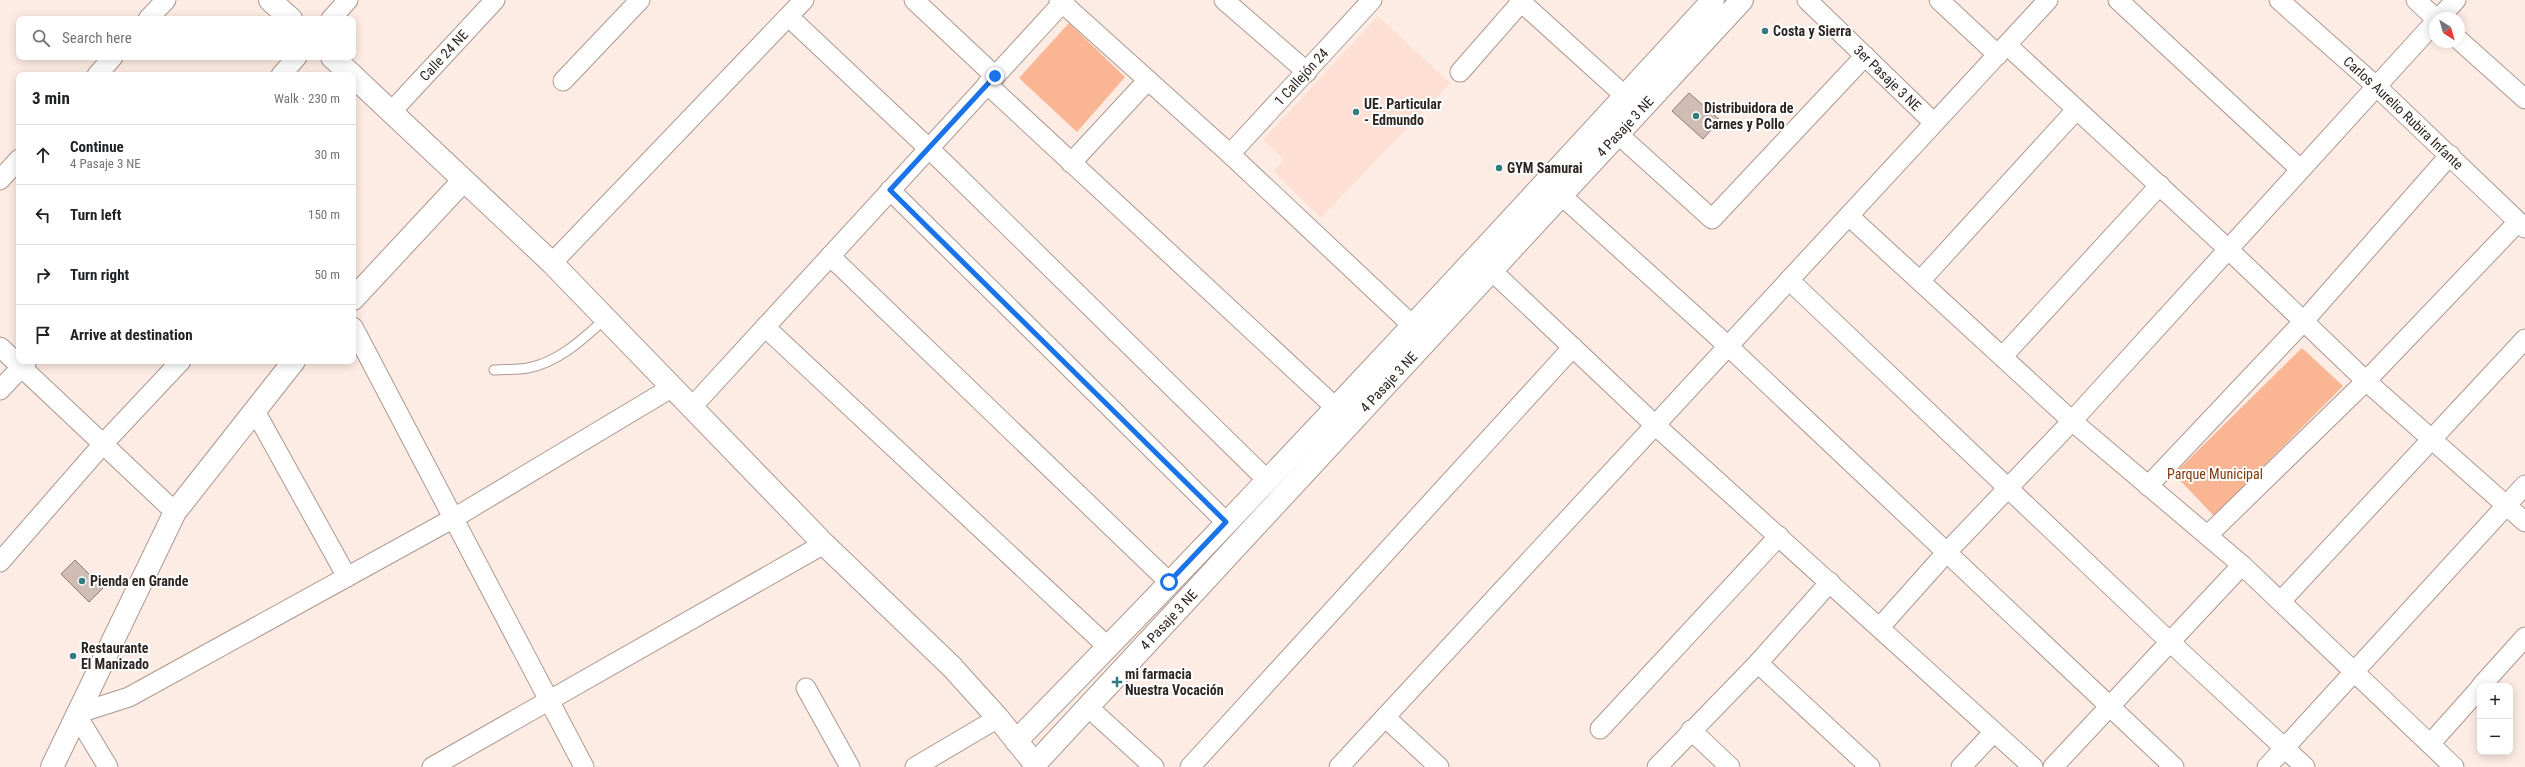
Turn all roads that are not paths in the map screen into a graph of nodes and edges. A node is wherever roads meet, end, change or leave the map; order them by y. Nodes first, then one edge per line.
1 (166, 0) edge
2 (270, 0) edge
3 (348, 0) edge
4 (495, 0) edge
5 (640, 0) edge
6 (804, 0) edge
7 (914, 0) edge
8 (1372, 0) edge
9 (1713, 0) edge
10 (1742, 0) edge
11 (1807, 0) edge
12 (1939, 0) edge
13 (2048, 0) edge
14 (2118, 0) edge
15 (2279, 0) edge
16 (2416, 0) edge
17 (2456, 0) edge
18 (1062, 1) edge
19 (1521, 1) edge
20 (1230, 2) edge
21 (2429, 12) edge
22 (2445, 12) edge
23 (151, 16) edge
24 (288, 16) edge
25 (334, 16) edge
26 (789, 17) junction
27 (2429, 29) edge
28 (2465, 45) edge
29 (2003, 50) junction
30 (1865, 56) junction
31 (111, 60) edge
32 (294, 60) edge
33 (336, 60) edge
34 (100, 72) edge
35 (284, 72) edge
36 (350, 72) edge
37 (1307, 72) junction
38 (1460, 72) dead end
39 (356, 78) edge
40 (991, 80) junction
41 (1148, 80) junction
42 (563, 81) dead end
43 (2376, 86) junction
44 (1625, 96) junction
45 (2525, 99) edge
46 (392, 110) junction
47 (2076, 110) junction
48 (1934, 123) junction
49 (1619, 135) junction
50 (929, 148) junction
51 (1230, 154) junction
52 (2450, 155) junction
53 (1072, 162) junction
54 (16, 163) edge
55 (2300, 169) junction
56 (0, 180) edge
57 (463, 181) junction
58 (2160, 185) junction
59 (890, 190) junction
60 (1562, 196) junction
61 (1849, 216) junction
62 (2522, 225) edge
63 (2228, 249) junction
64 (830, 256) junction
65 (552, 263) junction
66 (1493, 272) junction
67 (1789, 280) junction
68 (1921, 280) junction
69 (356, 296) edge
70 (605, 319) junction
71 (2303, 322) junction
72 (1412, 325) junction
73 (765, 327) junction
74 (356, 332) edge
75 (2525, 339) edge
76 (1728, 346) junction
77 (0, 347) edge
78 (1573, 347) junction
79 (2003, 356) junction
80 (16, 358) edge
81 (24, 364) edge
82 (179, 364) edge
83 (292, 364) edge
84 (494, 370) dead end
85 (2366, 381) junction
86 (671, 388) junction
87 (0, 390) edge
88 (1335, 407) junction
89 (691, 408) junction
90 (255, 411) junction
91 (2072, 421) junction
92 (1655, 425) junction
93 (2431, 439) junction
94 (103, 444) junction
95 (1266, 479) junction
96 (2148, 486) junction
97 (2525, 486) edge
98 (2009, 488) junction
99 (2506, 506) junction
100 (175, 512) junction
101 (454, 518) junction
102 (1226, 522) junction
103 (2525, 522) edge
104 (2208, 535) junction
105 (1779, 536) junction
106 (824, 544) junction
107 (1946, 553) junction
108 (0, 562) edge
109 (2242, 565) junction
110 (348, 577) junction
111 (1169, 582) junction
112 (1830, 582) junction
113 (2281, 601) junction
114 (1880, 627) junction
115 (2525, 637) edge
116 (2170, 642) junction
117 (1108, 647) junction
118 (1758, 663) junction
119 (2355, 672) junction
120 (2485, 683) edge
121 (806, 688) dead end
122 (2477, 691) edge
123 (550, 701) junction
124 (2110, 704) junction
125 (1089, 708) junction
126 (76, 714) junction
127 (1385, 717) junction
128 (998, 718) junction
129 (1600, 729) dead end
130 (1691, 730) junction
131 (1994, 732) junction
132 (1016, 741) junction
133 (2430, 744) junction
134 (2285, 746) junction
135 (1036, 766) edge
136 (52, 767) edge
137 (108, 767) edge
138 (432, 767) edge
139 (584, 767) edge
140 (850, 767) edge
141 (915, 767) edge
142 (1154, 767) edge
143 (1190, 767) edge
144 (1339, 767) edge
145 (1439, 767) edge
146 (1657, 767) edge
147 (1730, 767) edge
148 (1870, 767) edge
149 (1962, 767) edge
150 (2033, 767) edge
151 (2053, 767) edge
152 (2174, 767) edge
153 (2267, 767) edge
154 (2305, 767) edge
155 (2454, 767) edge

1 - 23 street
2 - 24 street
3 - 25 street
4 - 46 street, Calle 24 NE
5 - 42 street
6 - 26 street
7 - 40 street
8 - 37 street, 1 Callejón 24
9 - 44 street, 4 Pasaje 3 NE
10 - 49 street, 4 Pasaje 3 NE
11 - 30 street, 3er Pasaje 3 NE
12 - 29 street
13 - 29 street
14 - 55 street
15 - 43 street, Carlos Aurelio Rubira Infante
16 - 21 street
17 - 22 street
18 - 40 street
18 - 41 street
19 - 38 street
19 - 44 street
20 - 37 street
26 - 50 street
26 - 65 street
27 - 43 street
28 - 45 street
29 - 47 street
29 - 48 street
30 - 48 street, 3er Pasaje 3 NE
30 - 49 street
31 - 34 street
32 - 35 street
33 - 36 street
37 - 51 street, 1 Callejón 24
39 - 46 street
40 - 50 street
40 - 53 street
41 - 51 street
41 - 53 street
43 - 52 street, Carlos Aurelio Rubira Infante
43 - 55 street
44 - 72 street, 4 Pasaje 3 NE
46 - 57 street
47 - 58 street
47 - 68 street
48 - 61 street
49 - 60 street, 4 Pasaje 3 NE
50 - 59 street
50 - 95 street
51 - 72 street
52 - 62 street, Carlos Aurelio Rubira Infante
52 - 71 street
53 - 88 street
54 - 56 street
55 - 63 street
57 - 65 street
57 - 69 street
58 - 63 street
58 - 79 street
59 - 64 street
59 - 102 street
60 - 66 street, 4 Pasaje 3 NE
60 - 76 street
61 - 67 street
61 - 68 street
62 - 85 street
63 - 71 street
63 - 91 street
64 - 73 street
64 - 111 street
65 - 70 street
66 - 78 street
66 - 125 street, 4 Pasaje 3 NE
67 - 76 street
67 - 98 street
68 - 79 street
70 - 84 lane
70 - 86 street
71 - 85 street
71 - 96 street
72 - 88 street, 4 Pasaje 3 NE
73 - 89 street
73 - 117 street
74 - 101 street
75 - 93 street
76 - 92 street
76 - 107 street
77 - 80 street
78 - 92 street
78 - 143 street
79 - 91 street
81 - 87 street
81 - 94 street
82 - 94 street
83 - 90 street
85 - 93 street
85 - 104 street
86 - 89 street
86 - 101 street
88 - 95 street, 4 Pasaje 3 NE
89 - 106 street
90 - 100 street
90 - 110 street
91 - 96 street
91 - 98 street
92 - 105 street
92 - 127 street
93 - 99 street
93 - 113 street
94 - 100 street
94 - 108 street
95 - 102 street, 4 Pasaje 3 NE
96 - 104 street
97 - 99 street
98 - 107 street
98 - 116 street
99 - 103 street
99 - 119 street
100 - 126 street
101 - 110 street
101 - 123 street
102 - 111 street, 4 Pasaje 3 NE
104 - 109 street
105 - 112 street
105 - 129 street
106 - 123 street
106 - 128 street
107 - 114 street
107 - 124 street
109 - 113 street
109 - 116 street
110 - 126 street
111 - 117 street, 4 Pasaje 3 NE
112 - 114 street
112 - 118 street
113 - 119 street
114 - 131 street
115 - 120 street
116 - 124 street
116 - 134 street
117 - 132 street, 4 Pasaje 3 NE
118 - 130 street
118 - 148 street
119 - 133 street
119 - 134 street
121 - 140 street
122 - 133 street
123 - 138 street
123 - 139 street
124 - 151 street
124 - 152 street
125 - 135 street, 4 Pasaje 3 NE
125 - 142 street
126 - 136 street
126 - 137 street
127 - 144 street
127 - 145 street
128 - 132 street
128 - 141 street
130 - 146 street
130 - 147 street
131 - 149 street
131 - 150 street
132 - 135 street
133 - 155 street
134 - 153 street
134 - 154 street

